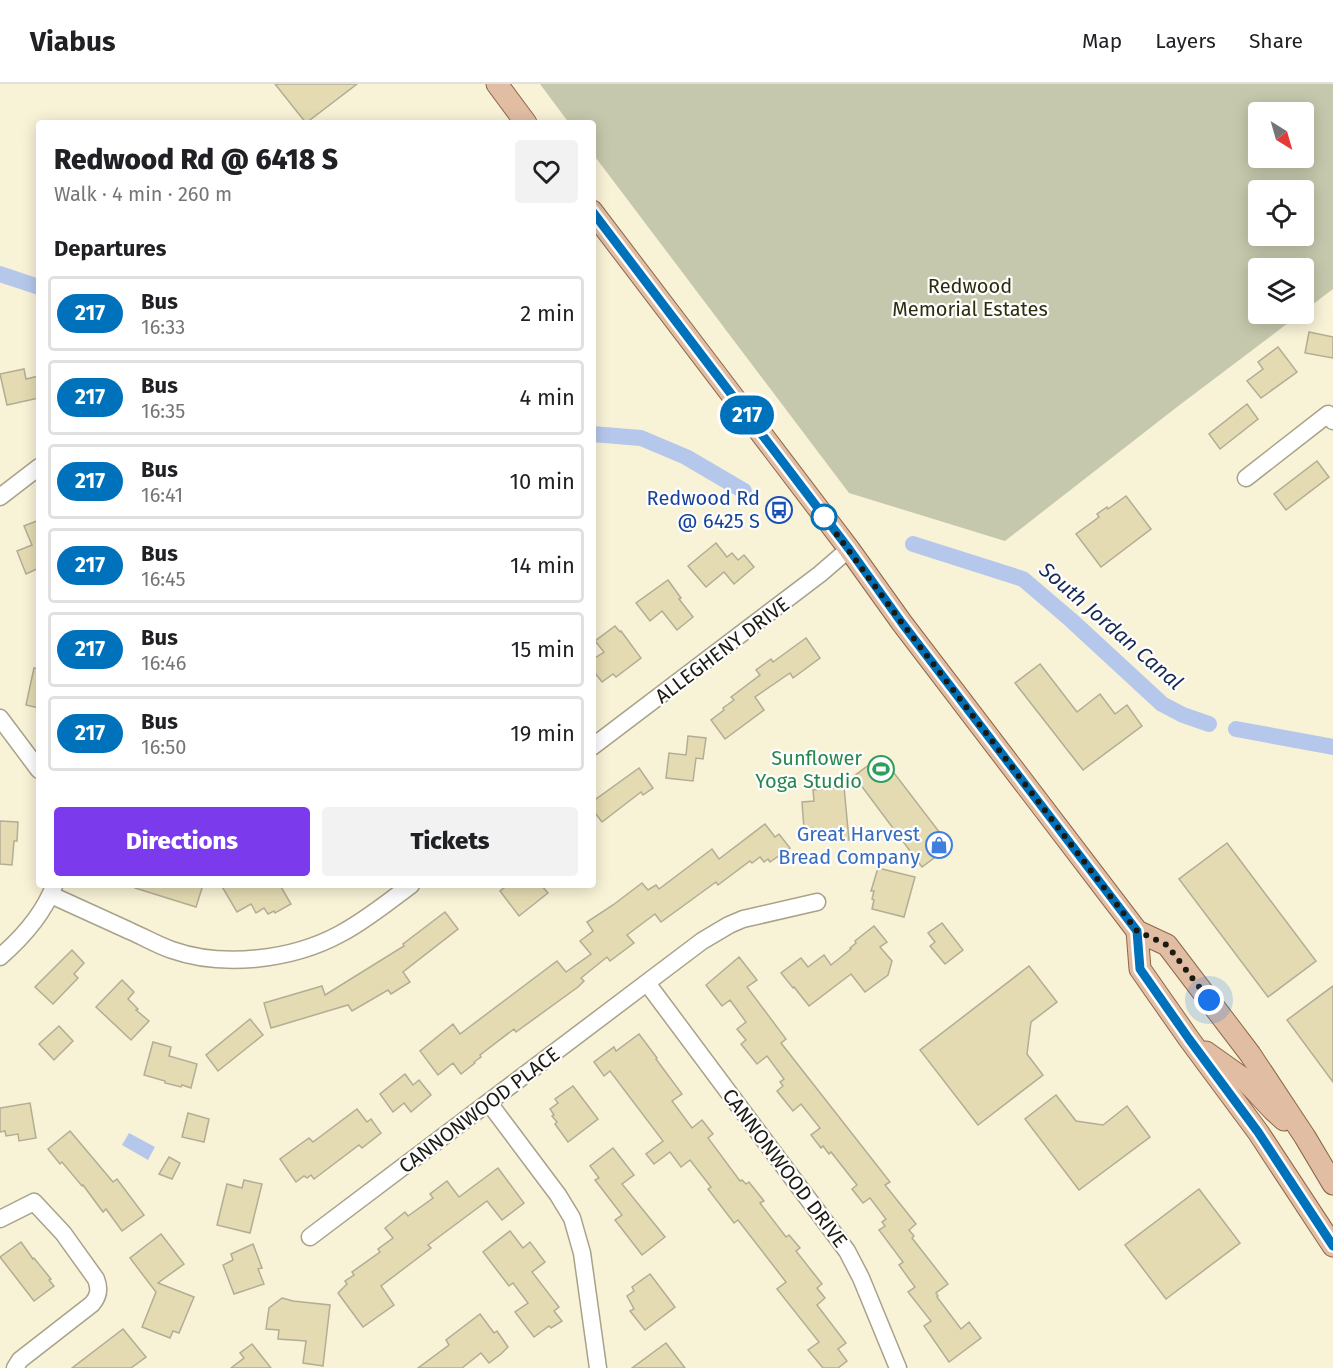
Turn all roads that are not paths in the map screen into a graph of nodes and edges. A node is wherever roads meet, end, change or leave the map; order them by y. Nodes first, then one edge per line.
1 (497, 84) edge
2 (524, 120) edge
3 (596, 216) edge
4 (1331, 417) edge
5 (36, 469) edge
6 (1246, 478) dead end
7 (0, 496) edge
8 (849, 549) junction
9 (0, 718) edge
10 (596, 744) edge
11 (36, 766) edge
12 (407, 888) edge
13 (53, 890) edge
14 (817, 902) dead end
15 (1137, 931) junction
16 (0, 957) edge
17 (647, 983) junction
18 (1189, 1039) junction
19 (489, 1103) junction
20 (1305, 1137) junction
21 (1333, 1158) edge
22 (1333, 1184) edge
23 (0, 1219) edge
24 (310, 1237) dead end
25 (1333, 1246) edge
26 (15, 1368) edge
27 (598, 1368) edge
28 (898, 1368) edge

1 - 2 main road
3 - 8 main road
4 - 6 street
5 - 7 street
8 - 10 street, ALLEGHENY DRIVE
8 - 15 main road
9 - 11 street
12 - 13 street
13 - 16 street
14 - 17 street, CANNONWOOD PLACE
15 - 18 main road
15 - 20 main road
17 - 19 street, CANNONWOOD PLACE
17 - 28 street, CANNONWOOD DRIVE
18 - 20 main road
18 - 25 main road
19 - 24 street, CANNONWOOD PLACE
19 - 27 street
20 - 21 main road
20 - 22 main road
23 - 26 street

